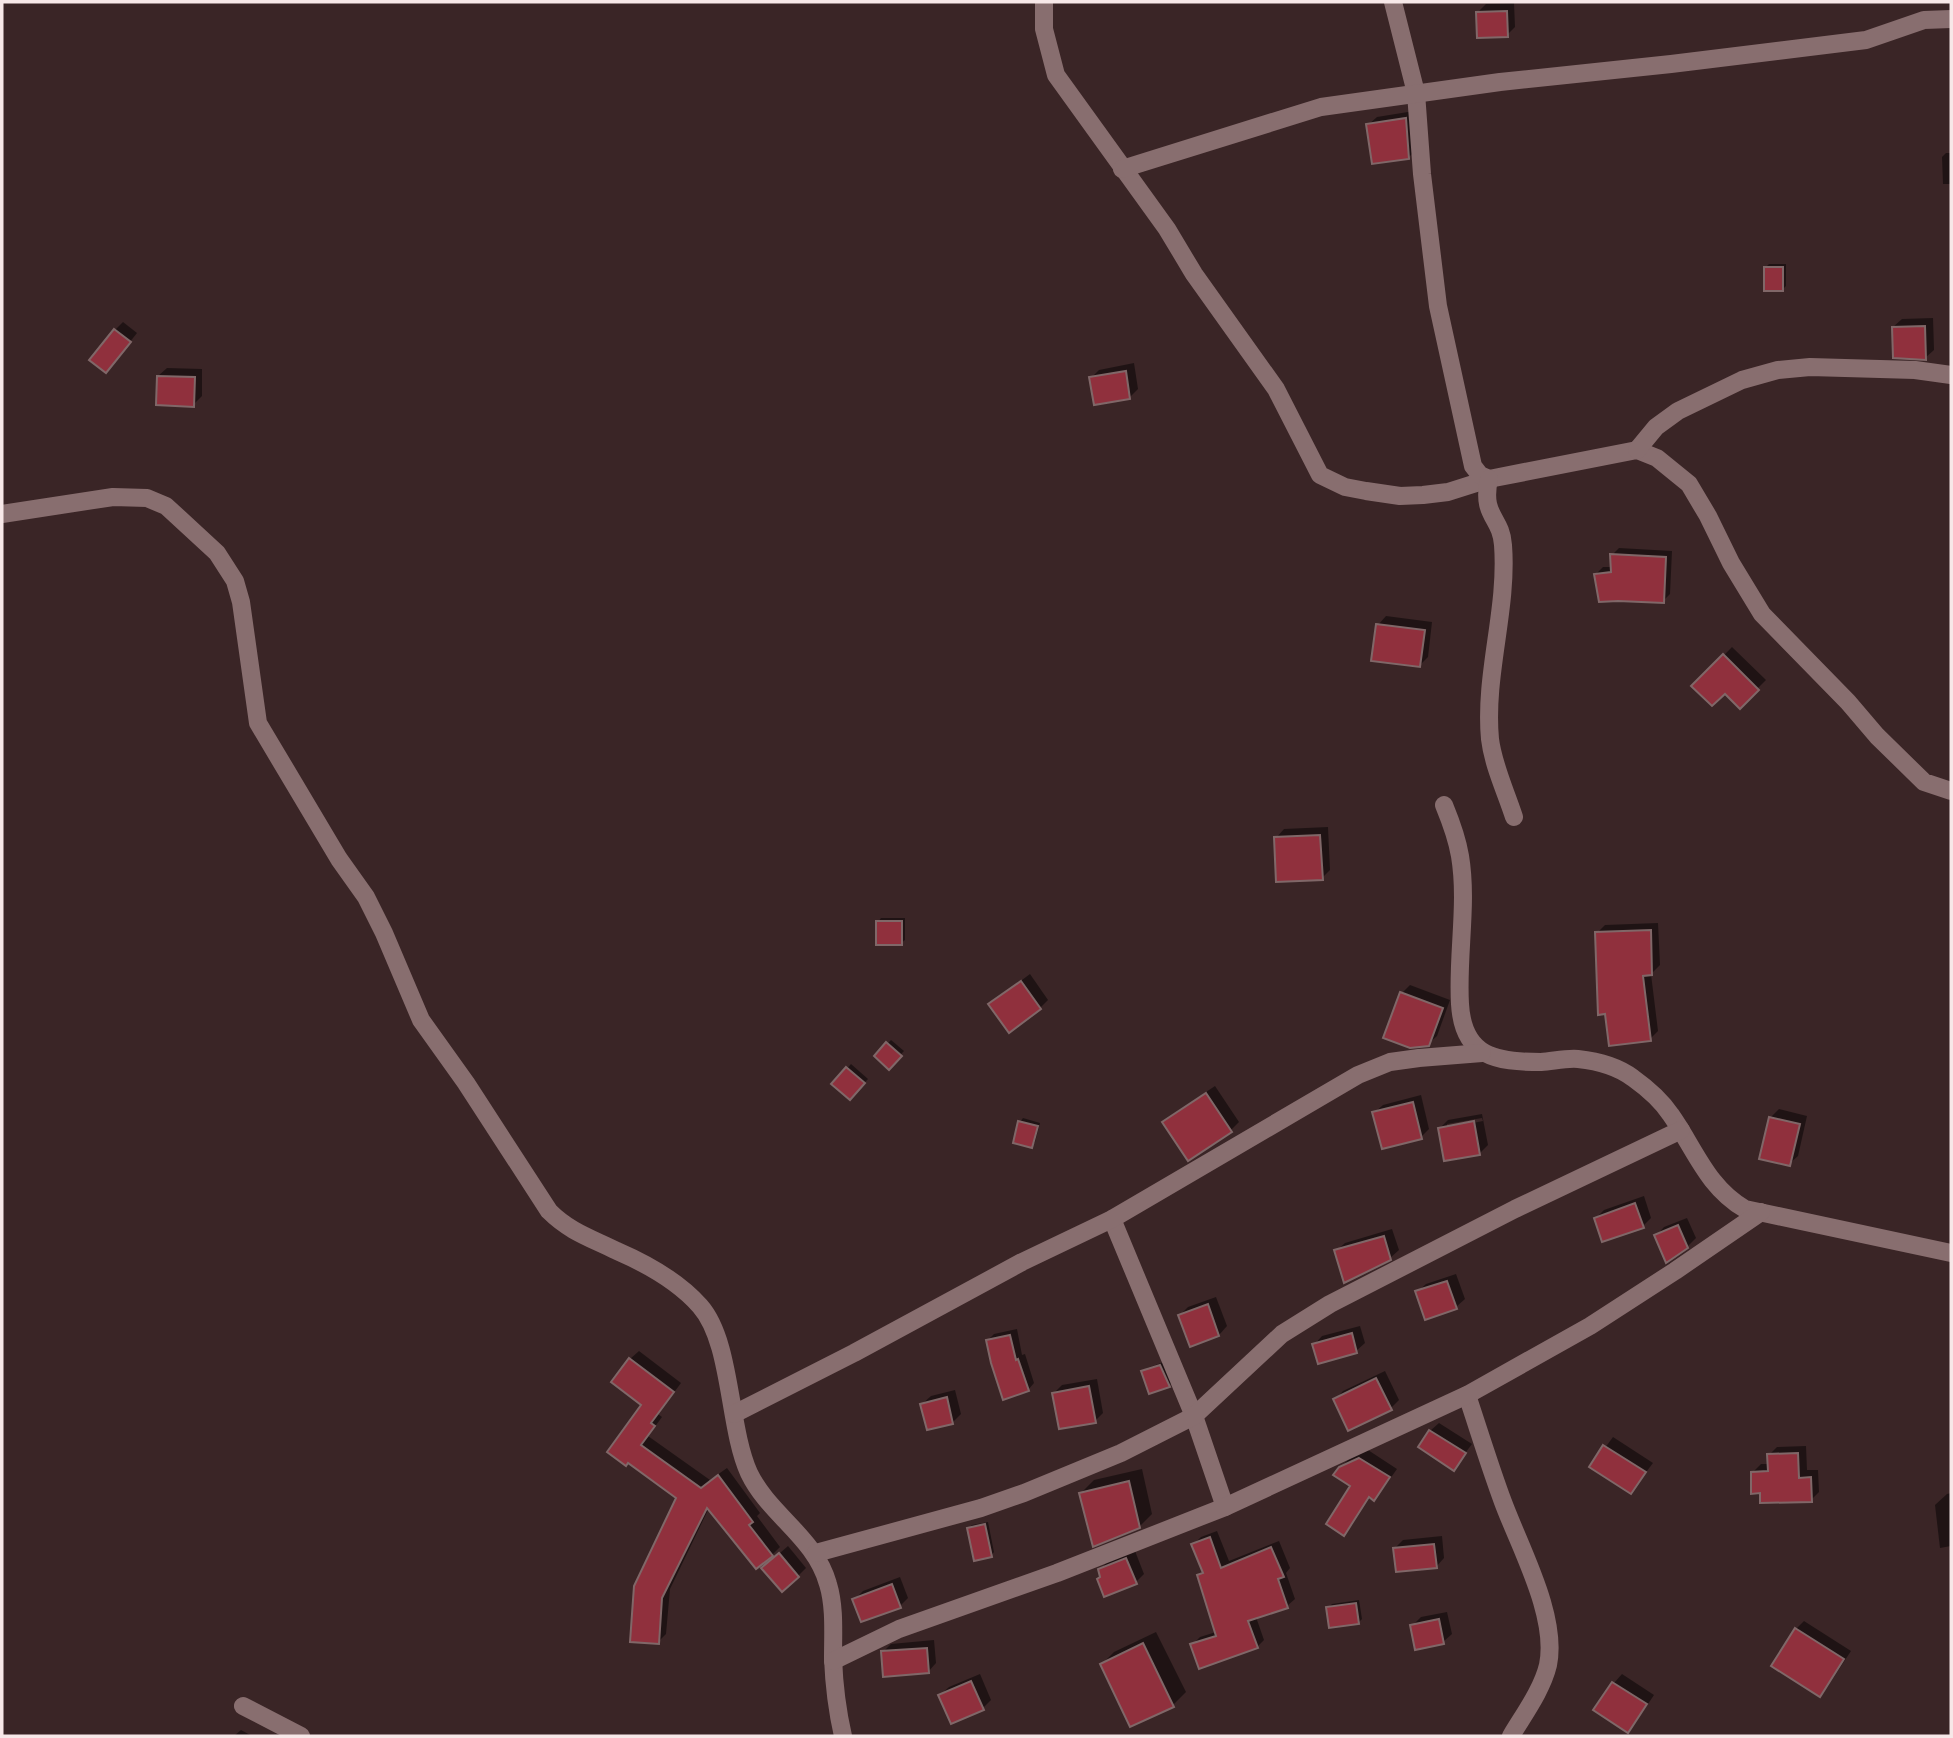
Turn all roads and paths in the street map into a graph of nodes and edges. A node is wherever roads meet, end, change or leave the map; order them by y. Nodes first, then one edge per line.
1 (1044, 2) edge
2 (1393, 2) edge
3 (1951, 19) edge
4 (1416, 93) junction
5 (1122, 169) junction
6 (1951, 374) edge
7 (1637, 450) junction
8 (1489, 479) junction
9 (2, 514) edge
10 (1951, 791) edge
11 (1444, 805) dead end
12 (1514, 817) dead end
13 (1482, 1053) junction
14 (1681, 1130) junction
15 (1761, 1212) junction
16 (1112, 1219) junction
17 (1951, 1253) edge
18 (1467, 1395) junction
19 (734, 1414) junction
20 (1194, 1416) junction
21 (1225, 1507) junction
22 (816, 1553) junction
23 (833, 1661) junction
24 (243, 1706) dead end
25 (301, 1736) edge
26 (843, 1736) edge
27 (1511, 1736) edge

1 - 5 street
2 - 4 street
3 - 4 street
4 - 5 street
4 - 8 street
5 - 8 street
6 - 7 street
7 - 8 street
7 - 10 street
8 - 12 street
9 - 19 street
11 - 13 street
13 - 14 street
13 - 16 street
14 - 15 street
14 - 20 street
15 - 17 street
15 - 18 street
16 - 19 street
16 - 20 street
18 - 21 street
18 - 27 street
19 - 22 street
20 - 21 street
20 - 22 street
21 - 23 street
22 - 23 street
23 - 26 street
24 - 25 street

